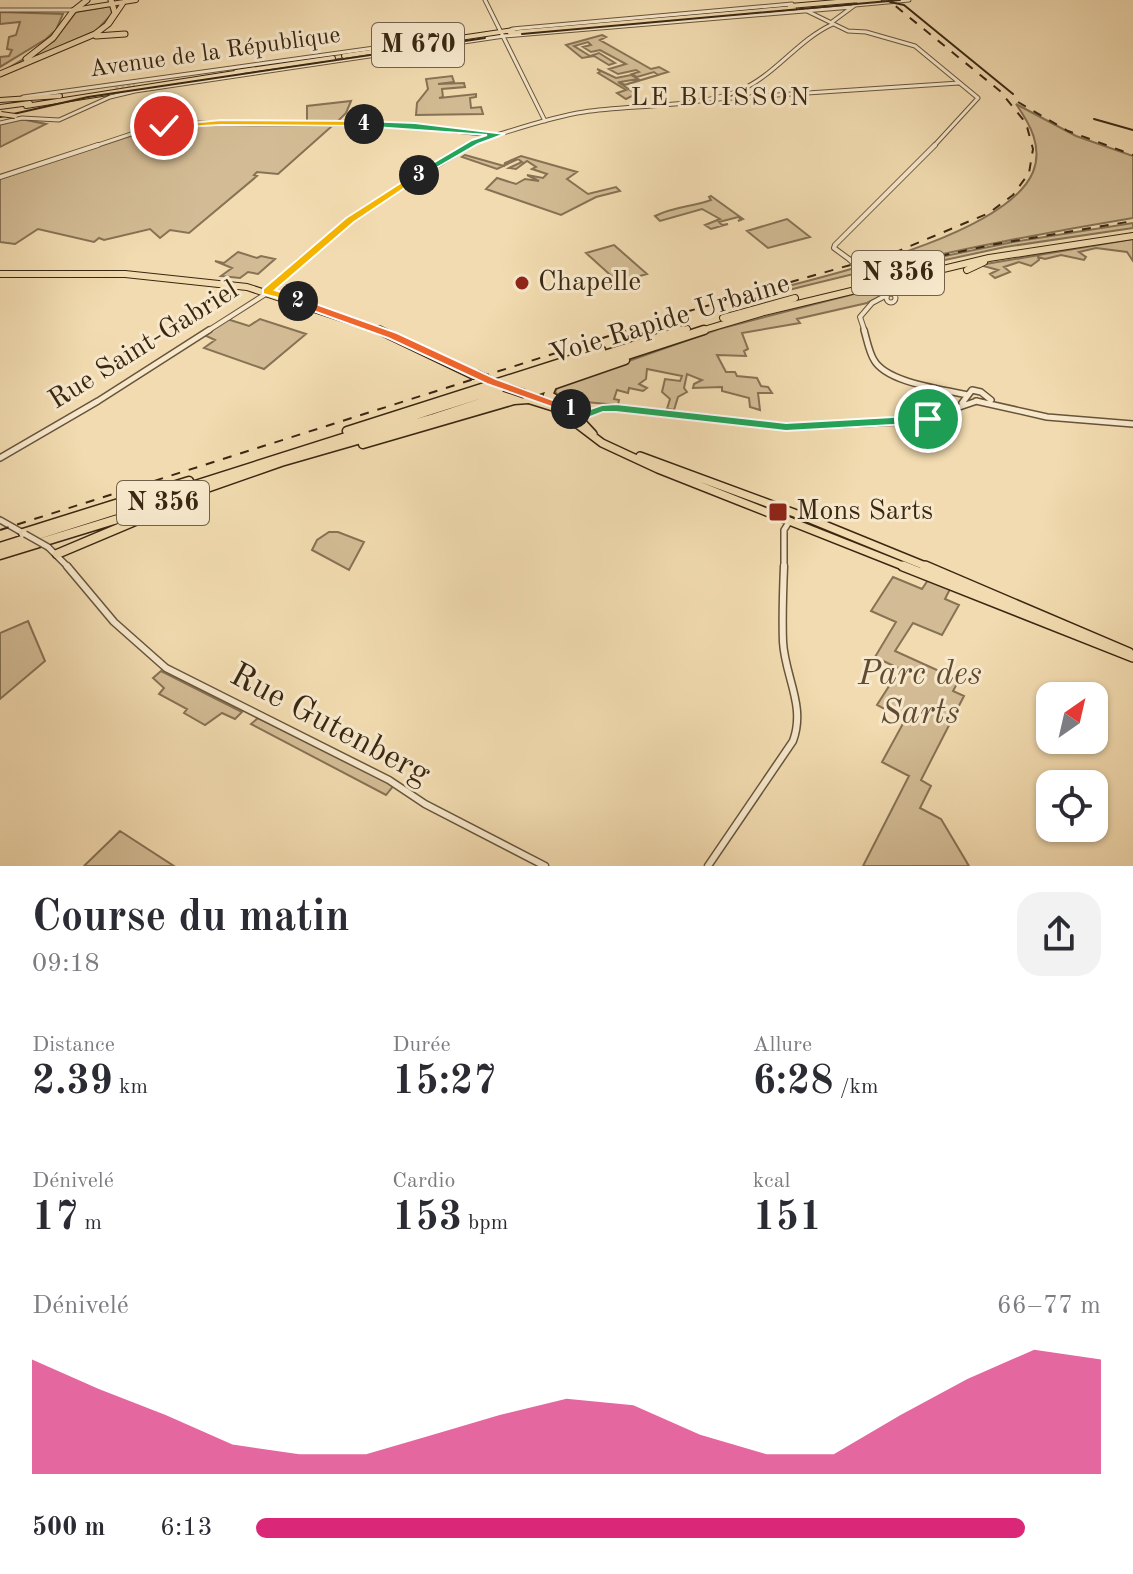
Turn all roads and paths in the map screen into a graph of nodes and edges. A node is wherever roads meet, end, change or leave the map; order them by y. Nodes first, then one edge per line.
1 (136, 0) edge
2 (485, 0) edge
3 (783, 0) edge
4 (841, 0) edge
5 (869, 0) edge
6 (879, 0) edge
7 (909, 0) edge
8 (86, 1) edge
9 (130, 1) edge
10 (112, 2) edge
11 (858, 2) edge
12 (96, 7) junction
13 (798, 7) junction
14 (852, 7) junction
15 (0, 10) edge
16 (53, 11) junction
17 (72, 13) junction
18 (718, 14) junction
19 (832, 23) junction
20 (109, 24) junction
21 (505, 33) junction
22 (125, 34) dead end
23 (433, 42) junction
24 (69, 45) junction
25 (419, 45) junction
26 (393, 49) junction
27 (275, 66) junction
28 (256, 69) junction
29 (241, 72) junction
30 (0, 73) edge
31 (960, 83) junction
32 (134, 88) junction
33 (90, 92) junction
34 (74, 96) junction
35 (23, 97) junction
36 (715, 98) junction
37 (26, 106) junction
38 (0, 109) edge
39 (18, 117) junction
40 (545, 121) junction
41 (0, 123) edge
42 (500, 134) junction
43 (0, 177) edge
44 (1133, 234) edge
45 (1017, 252) junction
46 (967, 270) dead end
47 (0, 274) edge
48 (934, 280) dead end
49 (867, 286) junction
50 (266, 292) junction
51 (696, 331) junction
52 (668, 334) junction
53 (496, 385) junction
54 (552, 386) junction
55 (968, 394) junction
56 (524, 397) junction
57 (981, 399) junction
58 (572, 410) junction
59 (580, 417) junction
60 (935, 417) junction
61 (1133, 424) edge
62 (0, 458) edge
63 (282, 459) junction
64 (263, 461) junction
65 (247, 474) junction
66 (805, 517) junction
67 (0, 520) edge
68 (789, 522) junction
69 (24, 533) junction
70 (855, 544) junction
71 (47, 545) junction
72 (0, 547) edge
73 (57, 554) junction
74 (0, 556) edge
75 (1133, 656) edge
76 (545, 866) edge
77 (708, 866) edge

1 - 9 main road
2 - 21 street
3 - 13 street
4 - 13 street, Avenue de la République
5 - 13 main road, Avenue de la République
6 - 11 main road, Avenue de la République
7 - 11 street, Avenue de la République
8 - 12 main road
8 - 16 street
8 - 17 highway
9 - 10 main road
9 - 20 main road
10 - 12 main road
10 - 20 highway
11 - 13 main road
11 - 14 street, Avenue de la République
12 - 17 main road
13 - 14 street, Avenue de la République
13 - 18 main road, Avenue de la République
13 - 19 street
13 - 21 street, Avenue de la République
13 - 21 street, Avenue de la République
14 - 19 street
15 - 16 street
16 - 17 street
17 - 30 highway
18 - 21 main road, Avenue de la République
18 - 21 main road, Avenue de la République
19 - 31 street
19 - 36 street
20 - 24 highway
21 - 23 main road
21 - 25 main road
21 - 32 street, Avenue de la République
21 - 35 street, Avenue de la République
21 - 40 street
22 - 24 highway
23 - 25 main road, Avenue de la République / M 670
23 - 25 main road, Avenue de la République / M 670
24 - 30 highway
25 - 26 main road, Avenue de la République / M 670
25 - 26 main road, Avenue de la République / M 670
25 - 27 main road
26 - 28 main road
27 - 28 main road, Avenue de la République / M 670
27 - 32 main road, Avenue de la République / M 670
28 - 29 main road, Avenue de la République / M 670
29 - 32 main road, Avenue de la République / M 670
29 - 37 main road
31 - 36 street
31 - 55 street, bridge
32 - 39 street, Avenue de la République
33 - 34 main road, Avenue de la République
33 - 35 main road
33 - 38 main road, Avenue de la République
34 - 37 main road
34 - 38 main road, Avenue de la République
35 - 38 main road
36 - 40 street, Rue Saint-Gabriel
37 - 38 main road
38 - 39 main road, bridge
39 - 41 street
40 - 42 street, Rue Saint-Gabriel
42 - 43 street
42 - 50 street, Rue Saint-Gabriel
44 - 45 highway, Voie Rapide Urbaine / N 356
44 - 52 highway, Voie Rapide Urbaine / N 356
45 - 46 highway
45 - 49 highway, Voie Rapide Urbaine / N 356
47 - 50 main road
48 - 49 highway
49 - 51 highway, Voie Rapide Urbaine / N 356
50 - 53 main road, bridge
50 - 62 street, Rue Saint-Gabriel
51 - 54 highway
51 - 63 highway, Voie Rapide Urbaine / N 356
52 - 53 highway
52 - 63 highway, Voie Rapide Urbaine / N 356
53 - 56 main road, bridge
53 - 63 highway
54 - 56 highway
54 - 58 highway
55 - 57 street
55 - 57 street
55 - 60 street
56 - 58 main road
56 - 63 highway
56 - 68 main road
57 - 60 street
57 - 61 street
58 - 59 main road
59 - 60 street
59 - 66 main road
63 - 64 highway, Voie Rapide Urbaine / N 356
63 - 65 highway, Voie Rapide Urbaine / N 356
64 - 69 highway
64 - 72 highway, Voie Rapide Urbaine / N 356
65 - 71 highway, Voie Rapide Urbaine / N 356
65 - 73 highway
66 - 68 main road
66 - 70 main road
67 - 69 street, Rue Gutenberg
68 - 70 main road
68 - 77 street
69 - 71 street, Rue Gutenberg, bridge
70 - 75 main road
71 - 73 street, Rue Gutenberg
71 - 74 highway, Voie Rapide Urbaine
73 - 76 street, Rue Gutenberg

